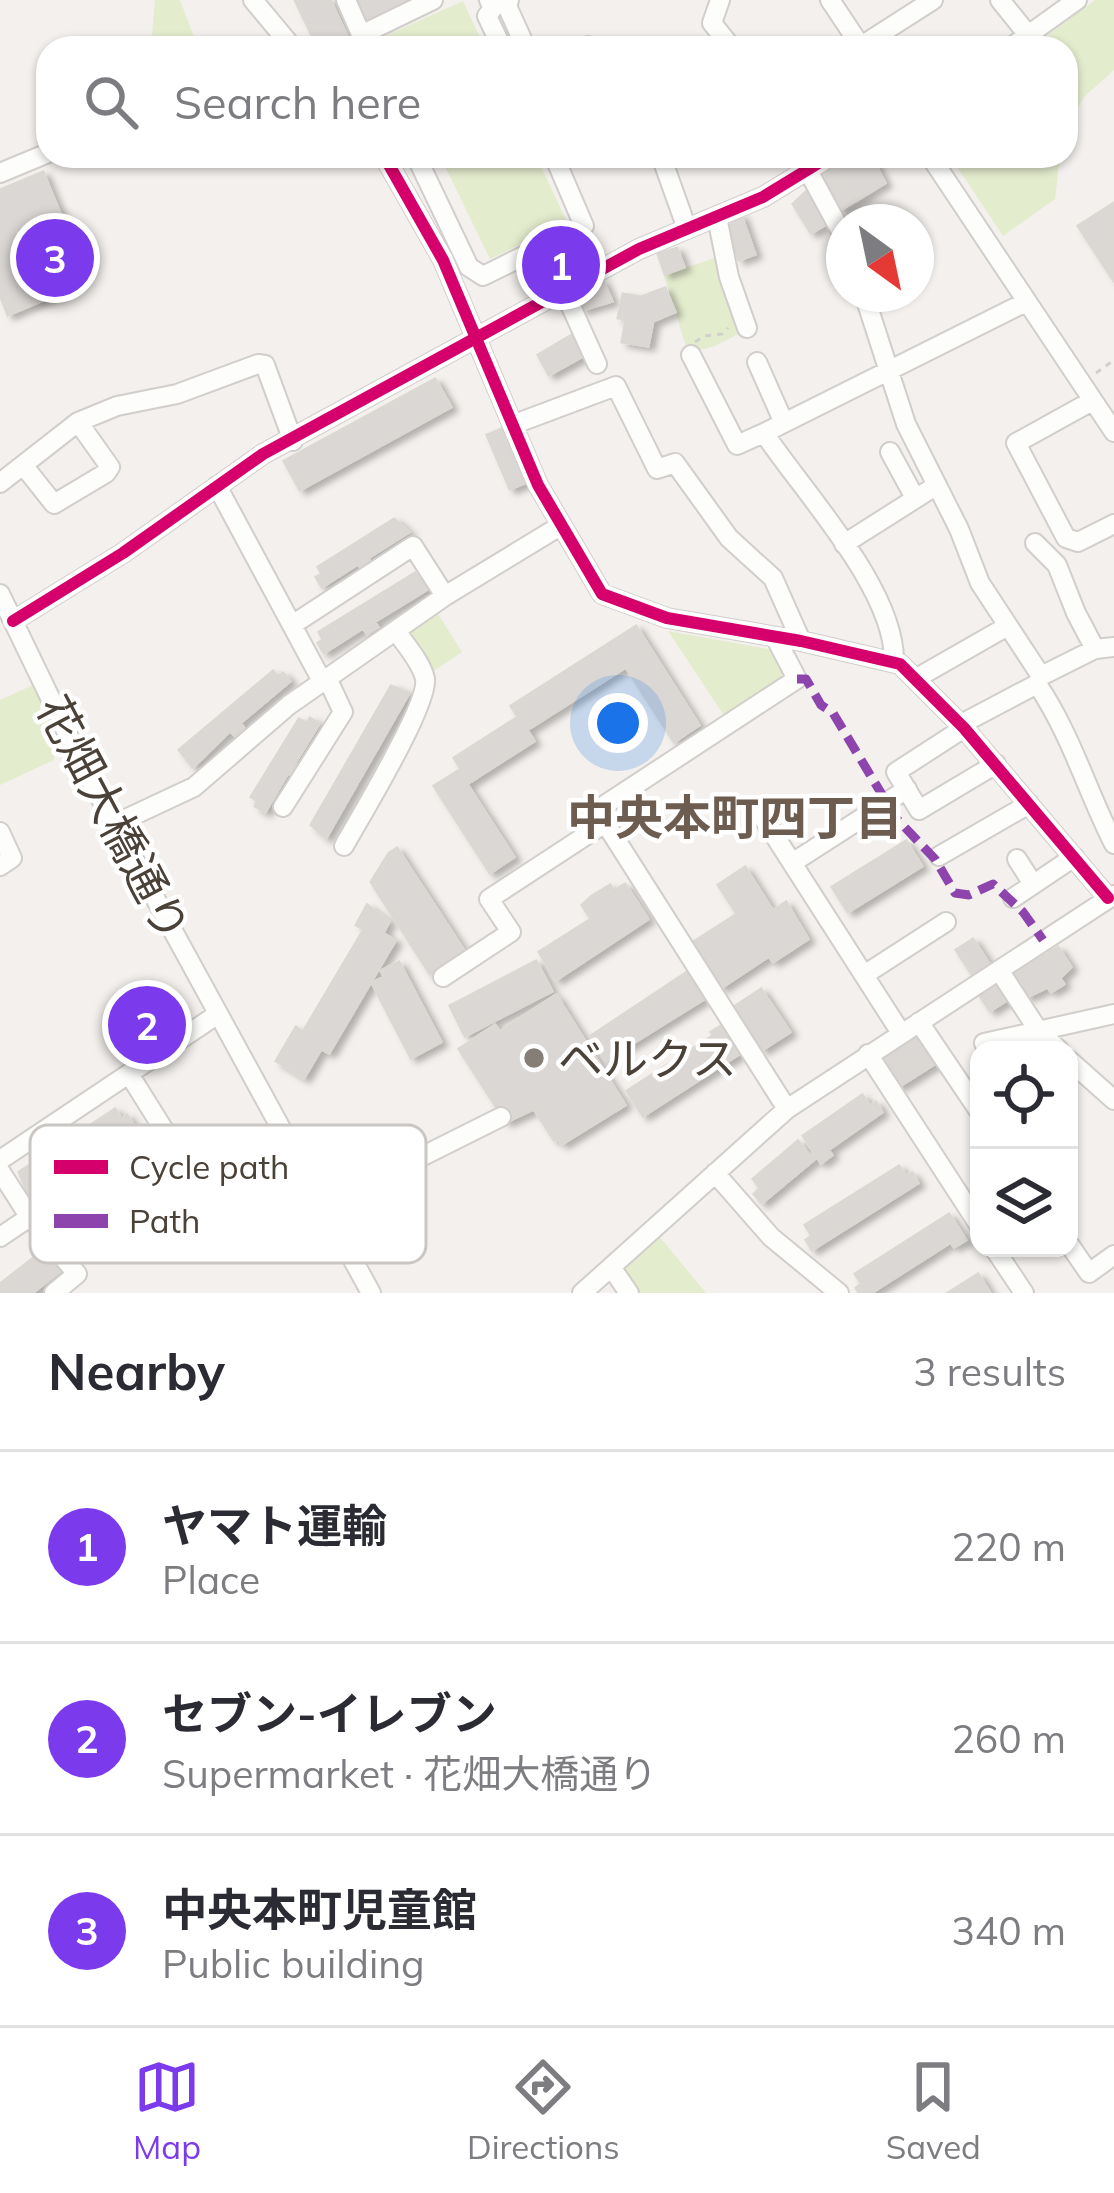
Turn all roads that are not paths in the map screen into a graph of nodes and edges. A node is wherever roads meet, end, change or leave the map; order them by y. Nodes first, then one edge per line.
1 (253, 0) edge
2 (346, 0) edge
3 (434, 0) edge
4 (489, 0) edge
5 (509, 0) edge
6 (720, 0) edge
7 (830, 0) edge
8 (933, 0) edge
9 (1000, 0) edge
10 (1067, 3) edge
11 (283, 36) edge
12 (363, 36) edge
13 (373, 36) edge
14 (496, 36) edge
15 (520, 36) edge
16 (722, 36) edge
17 (853, 36) edge
18 (879, 36) edge
19 (1028, 36) edge
20 (1030, 36) edge
21 (36, 158) edge
22 (391, 168) edge
23 (422, 168) edge
24 (559, 168) edge
25 (666, 168) edge
26 (797, 168) edge
27 (806, 168) edge
28 (938, 168) edge
29 (0, 173) edge
30 (826, 205) edge
31 (717, 217) junction
32 (687, 229) junction
33 (564, 291) junction
34 (1026, 302) junction
35 (870, 312) edge
36 (745, 321) road end
37 (475, 340) junction
38 (691, 355) road end
39 (757, 362) dead end
40 (597, 364) dead end
41 (890, 371) junction
42 (1092, 401) junction
43 (78, 422) junction
44 (784, 423) junction
45 (512, 425) junction
46 (1114, 433) edge
47 (764, 434) junction
48 (293, 441) junction
49 (890, 452) dead end
50 (23, 465) junction
51 (0, 483) edge
52 (938, 485) junction
53 (218, 486) junction
54 (916, 498) junction
55 (1114, 524) edge
56 (560, 526) junction
57 (1035, 543) dead end
58 (844, 544) junction
59 (0, 594) edge
60 (445, 596) junction
61 (13, 622) junction
62 (292, 625) junction
63 (1006, 627) junction
64 (396, 631) junction
65 (776, 639) junction
66 (801, 641) junction
67 (1108, 649) edge
68 (894, 661) junction
69 (915, 679) junction
70 (325, 680) junction
71 (1040, 680) junction
72 (964, 728) junction
73 (996, 764) junction
74 (907, 789) junction
75 (1029, 804) junction
76 (283, 807) dead end
77 (1107, 811) edge
78 (760, 813) dead end
79 (605, 823) junction
80 (116, 824) junction
81 (0, 832) edge
82 (1114, 844) edge
83 (344, 846) dead end
84 (939, 856) dead end
85 (1075, 857) junction
86 (1017, 860) dead end
87 (792, 863) junction
88 (0, 866) edge
89 (1033, 884) junction
90 (1111, 897) edge
91 (1012, 898) dead end
92 (946, 922) dead end
93 (999, 970) junction
94 (864, 975) junction
95 (443, 977) dead end
96 (218, 1014) junction
97 (1114, 1014) edge
98 (919, 1022) junction
99 (1038, 1030) junction
100 (901, 1033) junction
101 (992, 1041) edge
102 (1049, 1041) edge
103 (868, 1054) junction
104 (1078, 1068) edge
105 (129, 1074) junction
106 (970, 1098) edge
107 (1114, 1100) edge
108 (788, 1108) junction
109 (502, 1117) dead end
110 (52, 1125) edge
111 (160, 1125) edge
112 (278, 1125) edge
113 (30, 1140) edge
114 (426, 1155) edge
115 (0, 1160) edge
116 (0, 1172) edge
117 (715, 1173) junction
118 (970, 1211) edge
119 (29, 1216) joint
120 (0, 1237) edge
121 (1114, 1255) edge
122 (1000, 1257) edge
123 (1078, 1257) edge
124 (68, 1263) edge
125 (348, 1263) edge
126 (611, 1267) junction
127 (361, 1290) edge
128 (54, 1293) edge
129 (582, 1293) edge
130 (628, 1293) edge
131 (839, 1293) edge
132 (1024, 1293) edge

1 - 11 street
2 - 12 street
3 - 13 street
4 - 14 street
5 - 15 street
6 - 16 street
7 - 17 street
8 - 18 street
9 - 19 street
10 - 20 street
21 - 29 street
22 - 37 street
23 - 24 street
25 - 32 street
26 - 31 street
27 - 30 street
28 - 34 street
31 - 32 street
31 - 36 street
32 - 33 street
33 - 37 street
33 - 40 street
34 - 41 street
34 - 42 street
35 - 41 street
37 - 45 street
37 - 48 street
38 - 47 street
39 - 44 street
41 - 44 street
41 - 52 street
42 - 46 street
42 - 55 street
43 - 48 street
43 - 50 street
43 - 50 street
44 - 47 street
45 - 56 street
45 - 66 street
47 - 58 street
48 - 53 street
49 - 54 street
50 - 51 street
52 - 54 street
52 - 63 street
53 - 61 street
53 - 62 street
54 - 58 street
56 - 60 street
56 - 65 street
57 - 67 street
58 - 68 street
59 - 61 street, 花畑大橋通り
60 - 62 street
60 - 64 street
61 - 80 street, 花畑大橋通り
62 - 70 street
63 - 69 street
63 - 71 street
64 - 70 street
64 - 83 street
65 - 66 street
65 - 79 street
66 - 68 street
67 - 71 street
68 - 69 street
69 - 72 street
70 - 76 street
70 - 80 street
71 - 72 street
71 - 77 street
72 - 73 street
72 - 74 street
73 - 74 street
73 - 75 street
74 - 87 street
75 - 84 street
75 - 85 street
77 - 82 street
78 - 87 street
79 - 95 street
79 - 108 street
80 - 96 street, 花畑大橋通り
81 - 88 street
85 - 89 street
85 - 90 street
86 - 89 street
87 - 94 street
89 - 91 street
90 - 93 street
92 - 94 street
93 - 98 street
93 - 99 street
94 - 100 street
96 - 105 street
96 - 112 street, 花畑大橋通り
97 - 99 street
98 - 100 street
98 - 106 street
99 - 101 street
99 - 102 street
100 - 103 street
103 - 108 street
103 - 118 street
104 - 107 street
105 - 110 street
105 - 111 street
108 - 117 street
109 - 114 street
113 - 115 street
116 - 119 street
117 - 126 street
117 - 131 street
119 - 120 street
121 - 123 street
122 - 132 street
124 - 128 street
125 - 127 street, 花畑大橋通り
126 - 129 street
126 - 130 street

